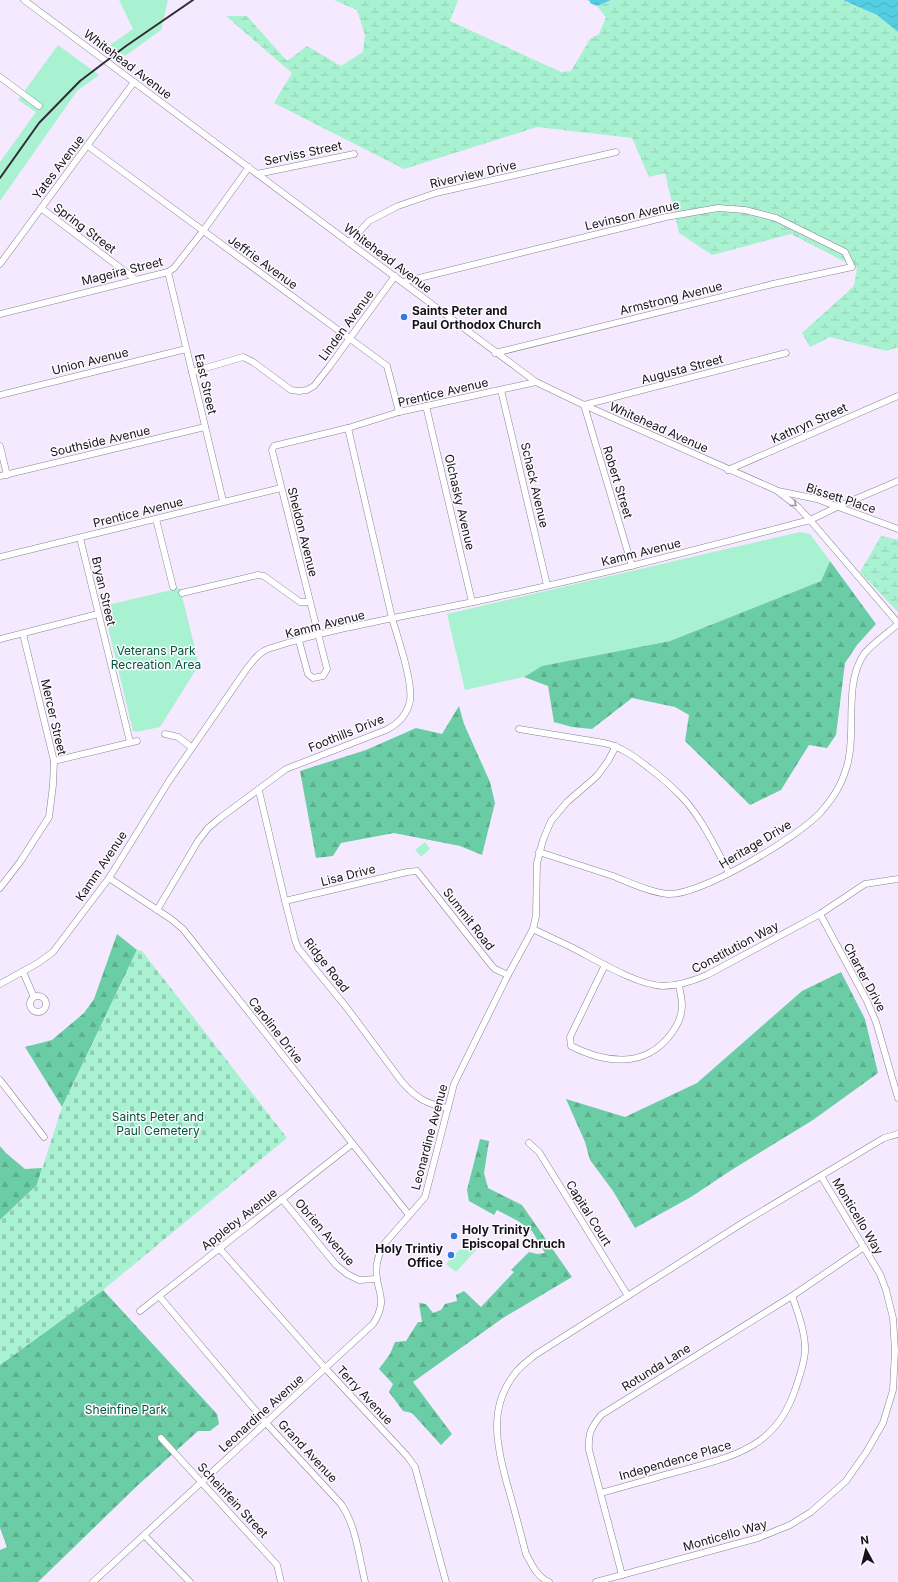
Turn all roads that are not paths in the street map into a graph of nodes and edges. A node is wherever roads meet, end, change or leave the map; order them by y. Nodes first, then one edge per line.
1 (25, 0) edge
2 (0, 77) edge
3 (134, 82) junction
4 (39, 106) dead end
5 (88, 146) junction
6 (616, 152) dead end
7 (354, 154) dead end
8 (249, 167) junction
9 (257, 174) junction
10 (41, 208) junction
11 (203, 231) junction
12 (349, 243) junction
13 (0, 264) edge
14 (852, 267) joint
15 (168, 272) junction
16 (395, 276) junction
17 (136, 279) junction
18 (403, 282) junction
19 (0, 314) edge
20 (349, 339) junction
21 (186, 349) junction
22 (495, 353) junction
23 (786, 353) dead end
24 (192, 372) junction
25 (536, 382) junction
26 (501, 390) junction
27 (0, 395) edge
28 (898, 396) edge
29 (584, 405) junction
30 (426, 406) junction
31 (399, 412) junction
32 (205, 427) junction
33 (348, 428) junction
34 (285, 443) joint
35 (0, 446) edge
36 (728, 470) junction
37 (7, 474) junction
38 (0, 476) edge
39 (898, 481) edge
40 (281, 488) junction
41 (776, 490) junction
42 (223, 501) junction
43 (837, 507) junction
44 (156, 519) junction
45 (810, 520) junction
46 (898, 529) edge
47 (80, 538) junction
48 (0, 557) edge
49 (632, 566) junction
50 (546, 586) junction
51 (173, 587) dead end
52 (182, 593) dead end
53 (309, 602) junction
54 (472, 602) junction
55 (98, 614) junction
56 (393, 619) junction
57 (898, 624) edge
58 (22, 634) junction
59 (318, 635) junction
60 (0, 640) edge
61 (299, 641) junction
62 (520, 729) dead end
63 (165, 734) dead end
64 (137, 740) dead end
65 (130, 742) junction
66 (616, 746) junction
67 (191, 747) junction
68 (54, 761) junction
69 (259, 791) junction
70 (539, 852) junction
71 (417, 871) joint
72 (729, 873) junction
73 (109, 878) junction
74 (898, 879) edge
75 (0, 888) edge
76 (284, 901) junction
77 (157, 910) junction
78 (820, 914) junction
79 (533, 929) junction
80 (605, 965) junction
81 (23, 972) junction
82 (508, 975) junction
83 (0, 984) edge
84 (679, 985) junction
85 (34, 997) dead end
86 (895, 1077) edge
87 (0, 1080) edge
88 (898, 1098) edge
89 (448, 1108) junction
90 (898, 1134) edge
91 (44, 1137) dead end
92 (529, 1143) dead end
93 (352, 1144) junction
94 (821, 1176) junction
95 (282, 1199) junction
96 (409, 1215) junction
97 (864, 1247) junction
98 (219, 1248) junction
99 (377, 1279) junction
100 (159, 1296) junction
101 (628, 1296) junction
102 (792, 1296) junction
103 (140, 1311) dead end
104 (326, 1369) junction
105 (896, 1390) edge
106 (266, 1423) junction
107 (161, 1438) dead end
108 (201, 1482) junction
109 (601, 1493) junction
110 (144, 1535) junction
111 (622, 1575) junction
112 (545, 1581) edge
113 (92, 1582) edge
114 (190, 1582) edge
115 (282, 1582) edge
116 (365, 1582) edge
117 (446, 1582) edge
118 (596, 1582) edge

1 - 3 street, Whitehead Avenue
2 - 4 street
3 - 5 street, Yates Avenue
3 - 8 street, Whitehead Avenue
5 - 10 street, Yates Avenue
5 - 11 street, Jeffrie Avenue
6 - 12 street, Riverview Drive
7 - 9 street, Serviss Street
8 - 9 street, Whitehead Avenue
8 - 11 street, Mageira Street
9 - 12 street, Whitehead Avenue
10 - 13 street, Yates Avenue
10 - 17 street, Spring Street
11 - 15 street, Mageira Street
11 - 20 street, Jeffrie Avenue
12 - 16 street, Whitehead Avenue
14 - 18 street, Levinson Avenue
14 - 22 street, Armstrong Avenue
15 - 17 street, Mageira Street
15 - 21 street, East Street
16 - 18 street, Whitehead Avenue
16 - 20 street, Linden Avenue
17 - 19 street, Mageira Street
18 - 22 street, Whitehead Avenue
20 - 24 street, Linden Avenue
20 - 31 street, Jeffrie Avenue
21 - 24 street, East Street
21 - 27 street, Union Avenue
22 - 25 street, Whitehead Avenue
23 - 29 street, Augusta Street
24 - 32 street, East Street
25 - 26 street, Prentice Avenue
25 - 29 street, Whitehead Avenue
26 - 30 street, Prentice Avenue
26 - 50 street, Schack Avenue
28 - 36 street, Kathryn Street
29 - 36 street, Whitehead Avenue
29 - 49 street, Robert Street
30 - 31 street, Prentice Avenue
30 - 54 street, Olchasky Avenue
31 - 33 street, Prentice Avenue
32 - 37 street, Southside Avenue
32 - 42 street, East Street
33 - 34 street, Prentice Avenue
33 - 56 street, Foothills Drive
34 - 40 street, Sheldon Avenue
35 - 37 street
36 - 41 street, Whitehead Avenue
37 - 38 street, Southside Avenue
39 - 43 street, Kamm Avenue
40 - 42 street, Prentice Avenue
40 - 53 street, Sheldon Avenue
41 - 43 street, Bissett Place
41 -> 45 street, Whitehead Avenue
42 - 44 street, Prentice Avenue
43 - 45 street, Kamm Avenue
43 - 46 street, Bissett Place
44 - 47 street, Prentice Avenue
44 - 51 street
45 - 49 street, Kamm Avenue
45 - 57 street, Whitehead Avenue
47 - 48 street, Prentice Avenue
47 - 55 street, Bryan Street
49 - 50 street, Kamm Avenue
50 - 54 street, Kamm Avenue
52 - 53 street
53 - 59 street, Sheldon Avenue
54 - 56 street, Kamm Avenue
55 - 58 street
55 - 65 street, Bryan Street
56 - 59 street, Kamm Avenue
56 - 69 street, Foothills Drive
57 - 72 street, Heritage Drive
58 - 60 street
58 - 68 street, Mercer Street
59 - 61 street, Kamm Avenue
59 - 61 street, Sheldon Avenue
61 - 67 street, Kamm Avenue
62 - 66 street
63 - 67 street
64 - 65 street
65 - 68 street
66 - 70 street, Leonardine Avenue
66 - 72 street
67 - 73 street, Kamm Avenue
68 - 75 street, Mercer Street
69 - 76 street, Ridge Road
69 - 77 street, Foothills Drive
70 - 72 street, Heritage Drive
70 - 79 street, Leonardine Avenue
71 - 76 street, Lisa Drive
71 - 82 street, Summit Road
73 - 77 street, Caroline Drive
73 - 81 street, Kamm Avenue
74 - 78 street, Constitution Way
76 - 89 street, Ridge Road
77 - 93 street, Caroline Drive
78 - 84 street, Constitution Way
78 - 86 street, Charter Drive
79 - 80 street, Constitution Way
79 - 82 street, Leonardine Avenue
80 - 84 street, Constitution Way
80 - 84 street
81 - 83 street, Kamm Avenue
81 - 85 street
82 - 89 street, Leonardine Avenue
86 - 88 street, Charter Drive
87 - 91 street
89 - 96 street, Leonardine Avenue
90 - 94 street, Monticello Way
92 - 101 street, Capital Court
93 - 95 street, Appleby Avenue
93 - 96 street, Caroline Drive
94 - 97 street, Monticello Way
94 - 101 street, Monticello Way
95 - 98 street, Appleby Avenue
95 - 99 street, Obrien Avenue
96 - 99 street, Leonardine Avenue
97 - 102 street, Rotunda Lane
97 - 105 street, Monticello Way
98 - 100 street, Appleby Avenue
98 - 104 street, Terry Avenue
99 - 104 street, Leonardine Avenue
100 - 103 street, Appleby Avenue
100 - 106 street, Grand Avenue
101 - 112 street, Monticello Way
102 - 109 street, Rotunda Lane
102 - 109 street, Independence Place
104 - 106 street, Leonardine Avenue
104 - 117 street, Terry Avenue
105 - 111 street, Monticello Way
106 - 108 street, Leonardine Avenue
106 - 116 street, Grand Avenue
107 - 108 street, Scheinfein Street
108 - 110 street, Leonardine Avenue
108 - 115 street, Scheinfein Street
109 - 111 street, Rotunda Lane
110 - 113 street, Leonardine Avenue
110 - 114 street
111 - 118 street, Monticello Way

